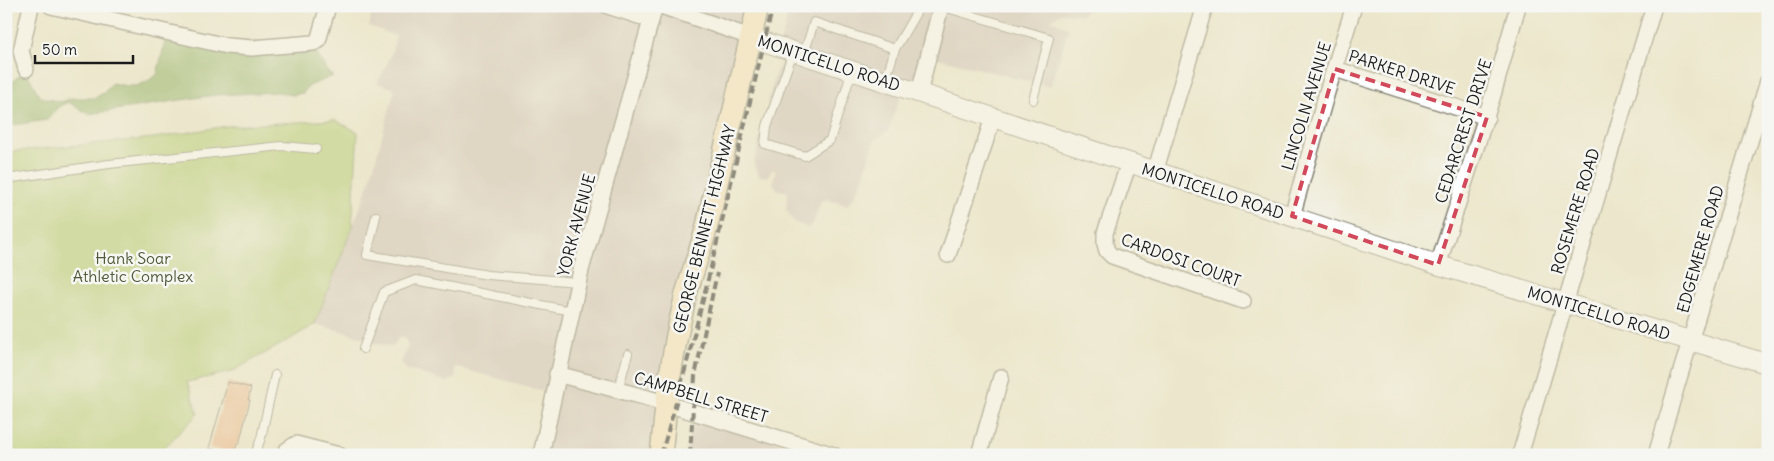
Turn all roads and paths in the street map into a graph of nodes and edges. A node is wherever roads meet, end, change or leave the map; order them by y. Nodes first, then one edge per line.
1 (31, 6) edge
2 (51, 6) edge
3 (328, 6) edge
4 (608, 6) edge
5 (662, 6) edge
6 (758, 6) edge
7 (920, 6) edge
8 (941, 6) edge
9 (1205, 6) edge
10 (1354, 6) edge
11 (1518, 6) edge
12 (1654, 6) edge
13 (653, 13) edge
14 (750, 37) junction
15 (895, 49) junction
16 (798, 53) junction
17 (26, 69) dead end
18 (1335, 69) junction
19 (852, 71) junction
20 (1768, 81) edge
21 (885, 82) junction
22 (919, 93) junction
23 (1033, 100) dead end
24 (1487, 117) junction
25 (993, 118) junction
26 (316, 149) dead end
27 (1129, 163) junction
28 (1155, 172) junction
29 (6, 179) edge
30 (376, 216) dead end
31 (1292, 216) junction
32 (948, 255) dead end
33 (1438, 265) junction
34 (578, 282) junction
35 (1244, 301) dead end
36 (1565, 303) junction
37 (571, 311) junction
38 (1690, 341) junction
39 (363, 349) dead end
40 (628, 354) dead end
41 (1768, 364) edge
42 (558, 374) junction
43 (275, 375) dead end
44 (1001, 377) dead end
45 (618, 390) junction
46 (666, 404) junction
47 (288, 450) edge
48 (255, 455) edge
49 (340, 455) edge
50 (541, 455) edge
51 (661, 455) edge
52 (834, 455) edge
53 (979, 455) edge
54 (1520, 455) edge
55 (1656, 455) edge

1 - 17 street
2 - 3 street
4 - 13 street
5 - 14 street, MONTICELLO ROAD
6 - 14 main road, GEORGE BENNETT HIGHWAY
7 - 15 lane
8 - 22 street
8 - 23 lane
9 - 28 street
10 - 18 street, LINCOLN AVENUE
11 - 24 street, CEDARCREST DRIVE
12 - 36 street, ROSEMERE ROAD
13 - 34 street, YORK AVENUE
14 - 16 street, MONTICELLO ROAD
14 - 46 main road, GEORGE BENNETT HIGHWAY
15 - 16 lane
15 - 21 lane
16 - 19 street, MONTICELLO ROAD
16 - 19 lane
18 - 24 street, PARKER DRIVE
18 - 31 street, LINCOLN AVENUE
19 - 21 street, MONTICELLO ROAD
20 - 38 street, EDGEMERE ROAD
21 - 22 street, MONTICELLO ROAD
22 - 25 street, MONTICELLO ROAD
24 - 33 street, CEDARCREST DRIVE
25 - 27 street, MONTICELLO ROAD
25 - 32 street
26 - 29 lane
27 - 28 street, MONTICELLO ROAD
27 - 35 street, CARDOSI COURT
28 - 31 street, MONTICELLO ROAD
30 - 34 lane
31 - 33 street, MONTICELLO ROAD
33 - 36 street, MONTICELLO ROAD
34 - 37 street, YORK AVENUE
36 - 38 street, MONTICELLO ROAD
36 - 54 street, ROSEMERE ROAD
37 - 39 lane
37 - 42 street, YORK AVENUE
38 - 41 street, MONTICELLO ROAD
38 - 55 street, EDGEMERE ROAD
40 - 45 lane
42 - 45 street, CAMPBELL STREET
42 - 50 street, YORK AVENUE
43 - 48 lane
44 - 53 street
45 - 46 street, CAMPBELL STREET
46 - 51 main road, GEORGE BENNETT HIGHWAY
46 - 52 street, CAMPBELL STREET
47 - 49 street

